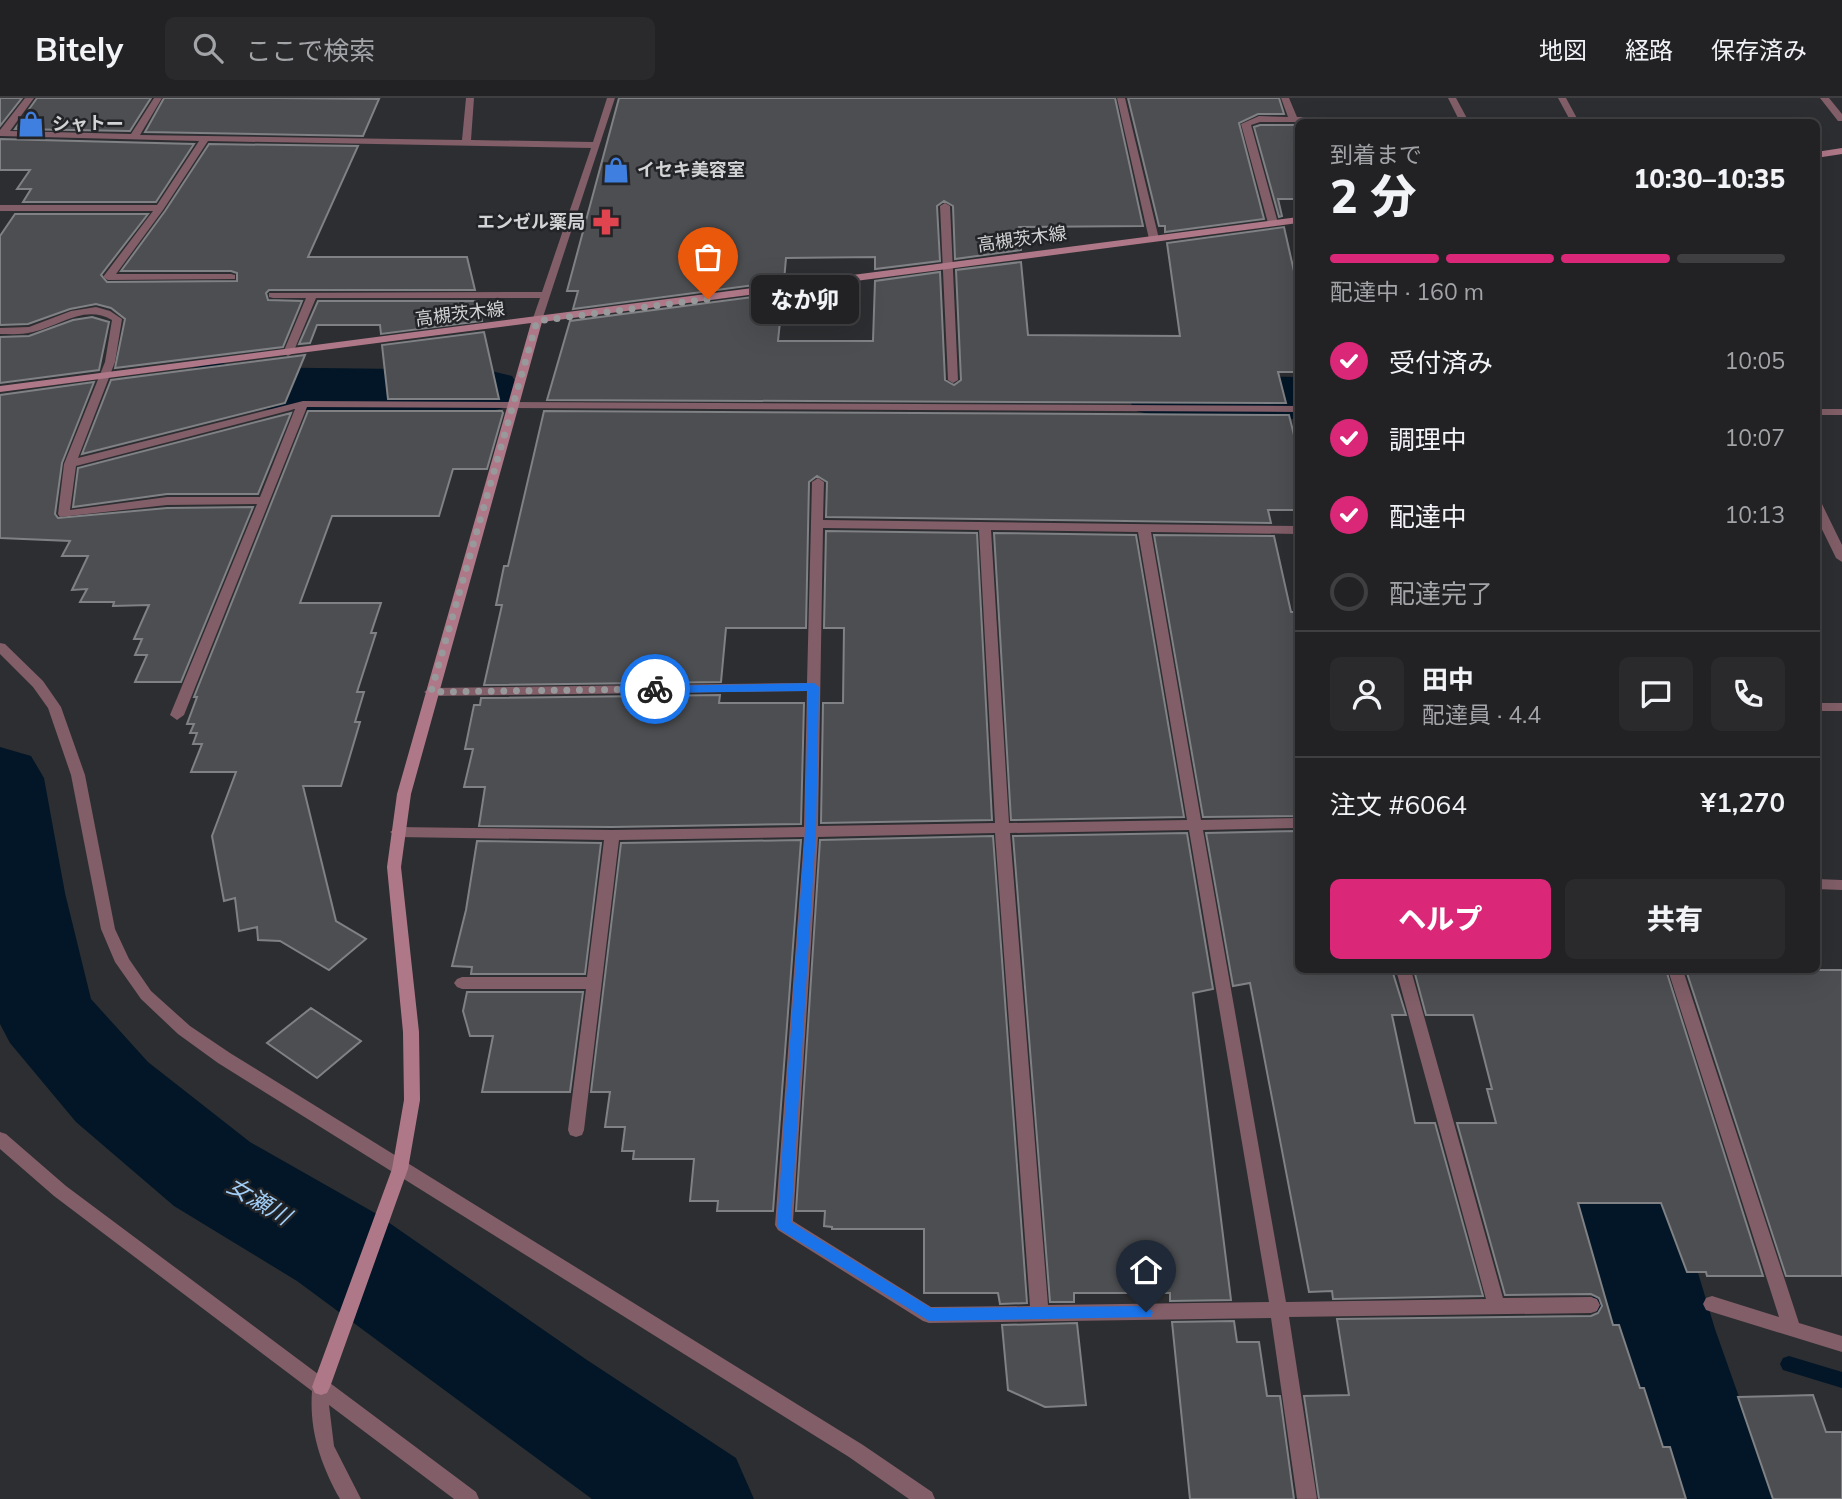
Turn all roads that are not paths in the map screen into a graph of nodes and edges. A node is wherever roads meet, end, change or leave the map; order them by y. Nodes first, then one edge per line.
1 (30, 98) edge
2 (158, 98) edge
3 (470, 98) edge
4 (611, 98) edge
5 (1121, 98) edge
6 (1285, 98) edge
7 (1452, 98) edge
8 (1562, 98) edge
9 (1824, 98) edge
10 (1293, 118) junction
11 (1336, 119) edge
12 (1462, 119) edge
13 (1573, 119) edge
14 (1841, 119) edge
15 (2, 133) edge
16 (134, 137) junction
17 (205, 139) junction
18 (466, 142) junction
19 (597, 145) junction
20 (1842, 151) edge
21 (1820, 154) edge
22 (945, 206) dead end
23 (0, 208) edge
24 (160, 208) junction
25 (1295, 220) edge
26 (1273, 223) junction
27 (1154, 239) junction
28 (947, 266) junction
29 (231, 277) dead end
30 (273, 295) dead end
31 (312, 295) junction
32 (544, 295) junction
33 (537, 321) junction
34 (0, 331) edge
35 (288, 353) junction
36 (105, 375) junction
37 (953, 380) dead end
38 (0, 389) edge
39 (303, 404) junction
40 (514, 407) junction
41 (1295, 409) edge
42 (1820, 412) edge
43 (1842, 412) edge
44 (70, 464) junction
45 (818, 482) dead end
46 (265, 500) junction
47 (1820, 512) edge
48 (817, 524) junction
49 (985, 526) junction
50 (1144, 528) junction
51 (1295, 533) edge
52 (1842, 558) edge
53 (0, 647) edge
54 (814, 687) junction
55 (431, 692) junction
56 (1820, 707) edge
57 (1842, 707) edge
58 (177, 715) dead end
59 (1295, 823) edge
60 (1197, 825) junction
61 (1002, 828) junction
62 (397, 832) junction
63 (811, 832) junction
64 (612, 835) junction
65 (1820, 884) edge
66 (1842, 885) edge
67 (1405, 973) edge
68 (1676, 973) edge
69 (462, 983) dead end
70 (593, 983) junction
71 (576, 1130) dead end
72 (0, 1139) edge
73 (400, 1169) junction
74 (1712, 1304) dead end
75 (1591, 1305) dead end
76 (1497, 1307) junction
77 (1279, 1310) junction
78 (1040, 1314) junction
79 (1792, 1328) junction
80 (1842, 1345) edge
81 (321, 1387) junction
82 (351, 1499) edge
83 (469, 1499) edge
84 (925, 1499) edge
85 (1307, 1499) edge

1 - 15 street
2 - 16 street
3 - 18 street
4 - 19 street
5 - 27 street
6 - 10 street
7 - 12 street
8 - 13 street
9 - 14 street
10 - 11 street
10 - 26 street
15 - 16 street
16 - 17 street
17 - 18 street
17 - 24 street
18 - 19 street
19 - 32 street
20 - 21 main road
22 - 28 street
23 - 24 street
24 - 29 street
25 - 26 main road, 高槻茨木線
26 - 27 main road, 高槻茨木線
27 - 28 main road, 高槻茨木線
28 - 33 main road, 高槻茨木線
28 - 37 street
30 - 31 street
31 - 32 street
31 - 35 street
32 - 33 street
33 - 35 main road, 高槻茨木線
33 - 40 main road
34 - 36 street
35 - 36 main road, 高槻茨木線
36 - 38 main road, 高槻茨木線
36 - 44 street
39 - 40 street
39 - 44 street
39 - 46 street
40 - 41 street
40 - 55 main road
42 - 43 street
44 - 46 street
45 - 48 street
46 - 58 street
47 - 52 street
48 - 49 street
48 - 54 street
49 - 50 street
49 - 61 street
50 - 51 street
50 - 60 street
53 - 73 street
54 - 55 street
54 - 63 street
55 - 62 main road
56 - 57 street
59 - 60 street
60 - 61 street
60 - 77 street
61 - 63 street
61 - 78 street
62 - 64 street
62 - 73 main road
63 - 64 street
63 - 78 street
64 - 70 street
65 - 66 street
67 - 76 street
68 - 79 street
69 - 70 street
70 - 71 street
72 - 81 street
73 - 81 main road
73 - 84 street
74 - 79 street
75 - 76 street
76 - 77 street
77 - 78 street
77 - 85 street
79 - 80 street
81 - 82 street
81 - 83 street

